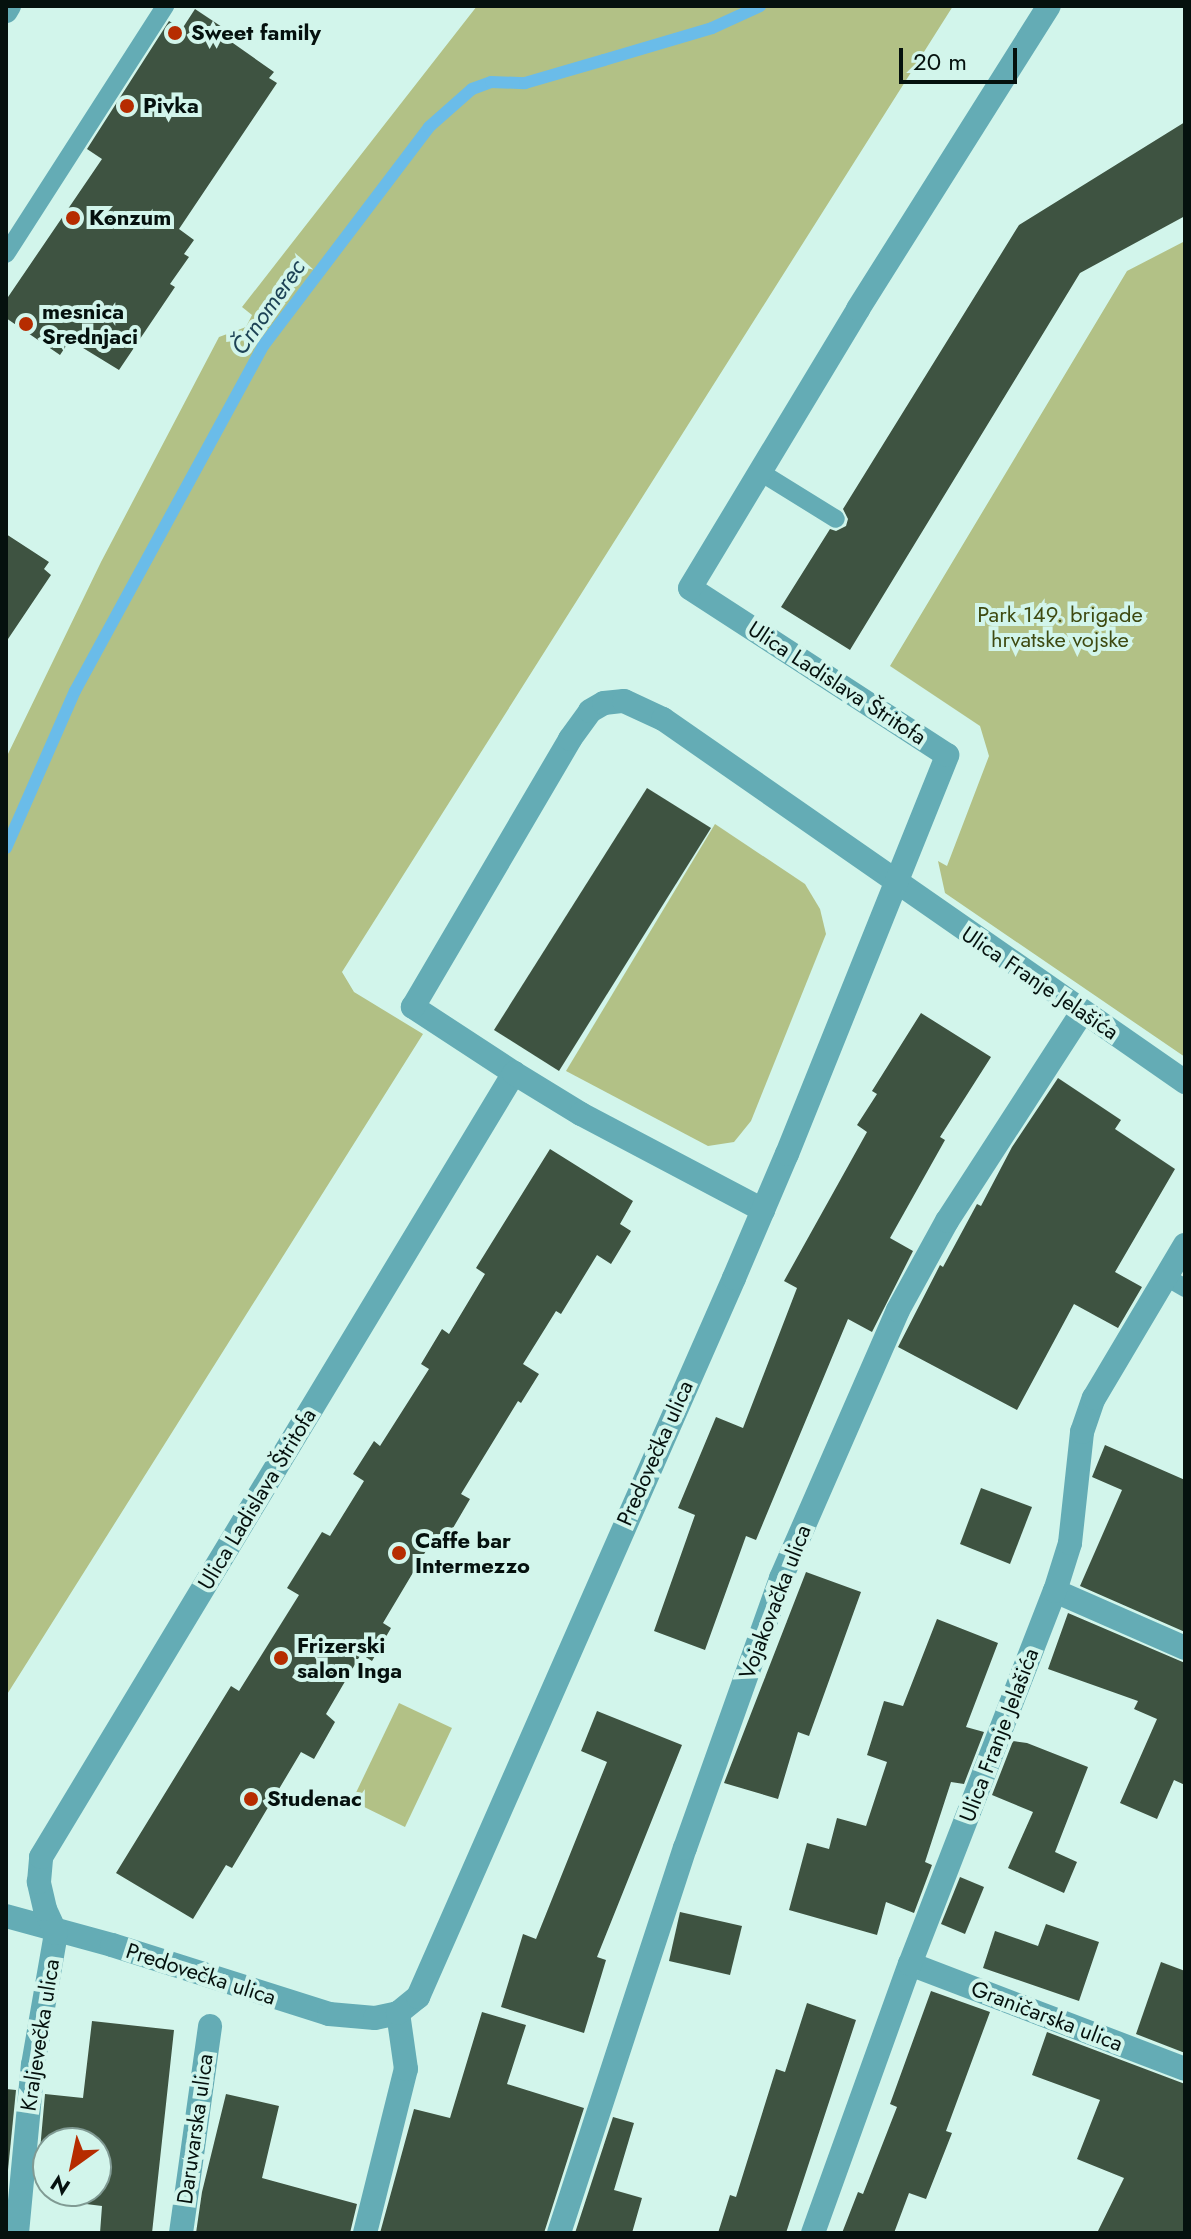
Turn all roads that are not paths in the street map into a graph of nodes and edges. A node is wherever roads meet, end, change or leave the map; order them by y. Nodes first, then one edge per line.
1 (9, 6) edge
2 (165, 6) edge
3 (1049, 6) edge
4 (6, 11) edge
5 (6, 254) edge
6 (760, 472) junction
7 (836, 519) dead end
8 (896, 883) junction
9 (1082, 1012) junction
10 (514, 1073) junction
11 (1185, 1082) edge
12 (763, 1210) junction
13 (1185, 1245) edge
14 (1175, 1282) edge
15 (1055, 1591) junction
16 (1185, 1648) edge
17 (6, 1916) edge
18 (56, 1933) junction
19 (910, 1964) junction
20 (398, 2013) junction
21 (210, 2026) dead end
22 (1185, 2069) edge
23 (17, 2233) edge
24 (181, 2233) edge
25 (365, 2233) edge
26 (559, 2233) edge
27 (813, 2233) edge

1 - 4 street
2 - 5 lane
3 - 6 street, Ulica Ladislava Štritofa
6 - 7 lane
6 - 8 street, Ulica Ladislava Štritofa
8 - 9 street, Ulica Franje Jelašića
8 - 10 street
8 - 12 street, Predovečka ulica
9 - 11 street, Ulica Franje Jelašića
9 - 26 street, Vojakovačka ulica
10 - 12 street
10 - 18 street, Ulica Ladislava Štritofa
12 - 20 street, Predovečka ulica
13 - 14 street, Ulica Franje Jelašića
14 - 15 street, Ulica Franje Jelašića
15 - 16 street
15 - 19 street, Ulica Franje Jelašića
17 - 18 street, Predovečka ulica
18 - 20 street, Predovečka ulica
18 - 23 street, Kraljevečka ulica
19 - 22 street, Graničarska ulica
19 - 27 street, Ulica Franje Jelašića
20 - 25 street
21 - 24 street, Daruvarska ulica

